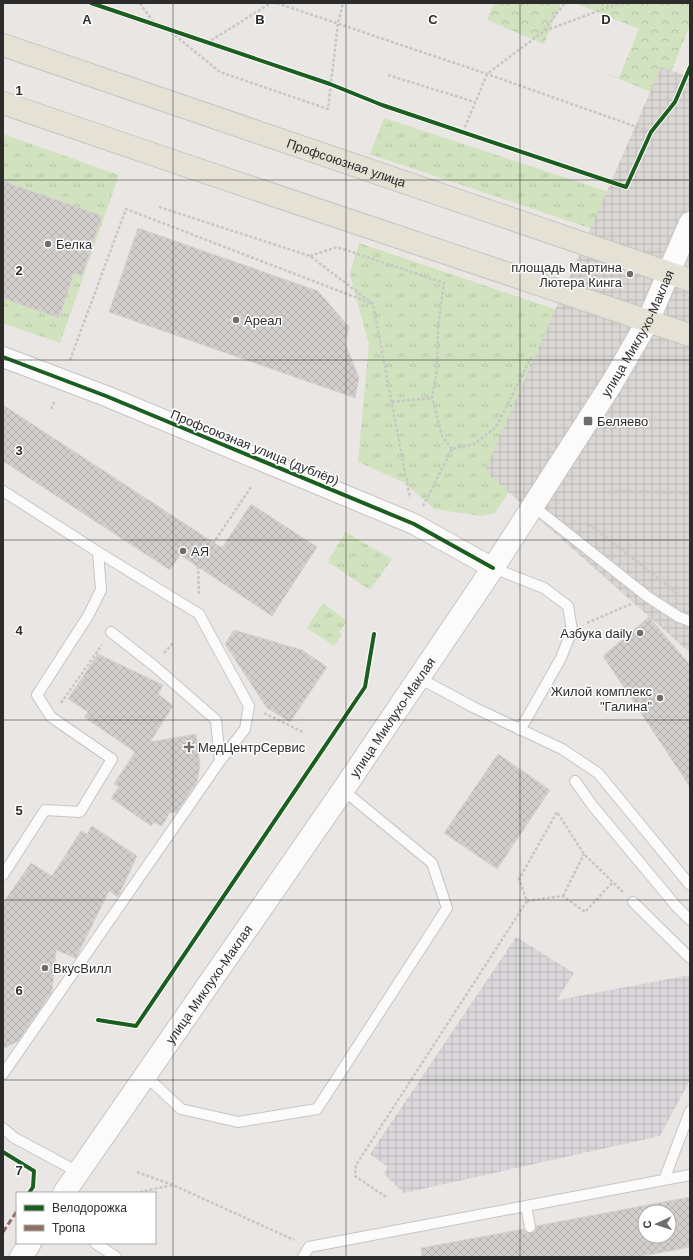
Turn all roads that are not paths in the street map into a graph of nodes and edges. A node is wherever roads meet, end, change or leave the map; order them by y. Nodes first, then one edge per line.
1 (3, 45) edge
2 (3, 103) edge
3 (690, 223) edge
4 (668, 272) junction
5 (690, 280) edge
6 (648, 320) junction
7 (690, 334) edge
8 (3, 357) edge
9 (3, 491) edge
10 (533, 506) junction
11 (98, 552) junction
12 (493, 568) junction
13 (690, 621) edge
14 (111, 632) road end
15 (419, 678) junction
16 (520, 730) junction
17 (220, 761) junction
18 (575, 781) dead end
19 (343, 790) junction
20 (3, 875) edge
21 (690, 885) edge
22 (633, 902) dead end
23 (690, 920) edge
24 (690, 958) edge
25 (3, 1074) edge
26 (146, 1076) junction
27 (690, 1111) edge
28 (3, 1128) edge
29 (78, 1172) junction
30 (690, 1175) edge
31 (664, 1180) junction
32 (65, 1192) edge
33 (526, 1206) junction
34 (530, 1227) dead end
35 (29, 1244) edge
36 (96, 1244) edge
37 (21, 1257) edge
38 (116, 1257) edge
39 (303, 1257) edge

1 - 4 main road, Профсоюзная улица
2 - 6 main road
3 - 4 main road, улица Миклухо-Маклая
4 - 5 main road, Профсоюзная улица
4 - 6 main road, улица Миклухо-Маклая
6 - 7 main road
6 - 10 main road, улица Миклухо-Маклая
8 - 12 street, Профсоюзная улица (дублёр)
9 - 11 lane
10 - 12 main road, улица Миклухо-Маклая
10 - 13 lane
11 - 17 lane
11 - 20 lane
12 - 15 main road, улица Миклухо-Маклая
12 - 16 lane
14 - 17 lane
15 - 16 lane
15 - 19 main road, улица Миклухо-Маклая
16 - 21 lane
17 - 25 lane
18 - 23 lane
19 - 26 main road, улица Миклухо-Маклая
19 - 26 lane
22 - 24 lane
26 - 29 main road, улица Миклухо-Маклая
27 - 31 lane
28 - 29 lane
29 - 32 main road, улица Миклухо-Маклая
30 - 31 lane
31 - 33 lane
33 - 34 lane
33 - 39 lane
35 - 37 main road
36 - 38 lane

